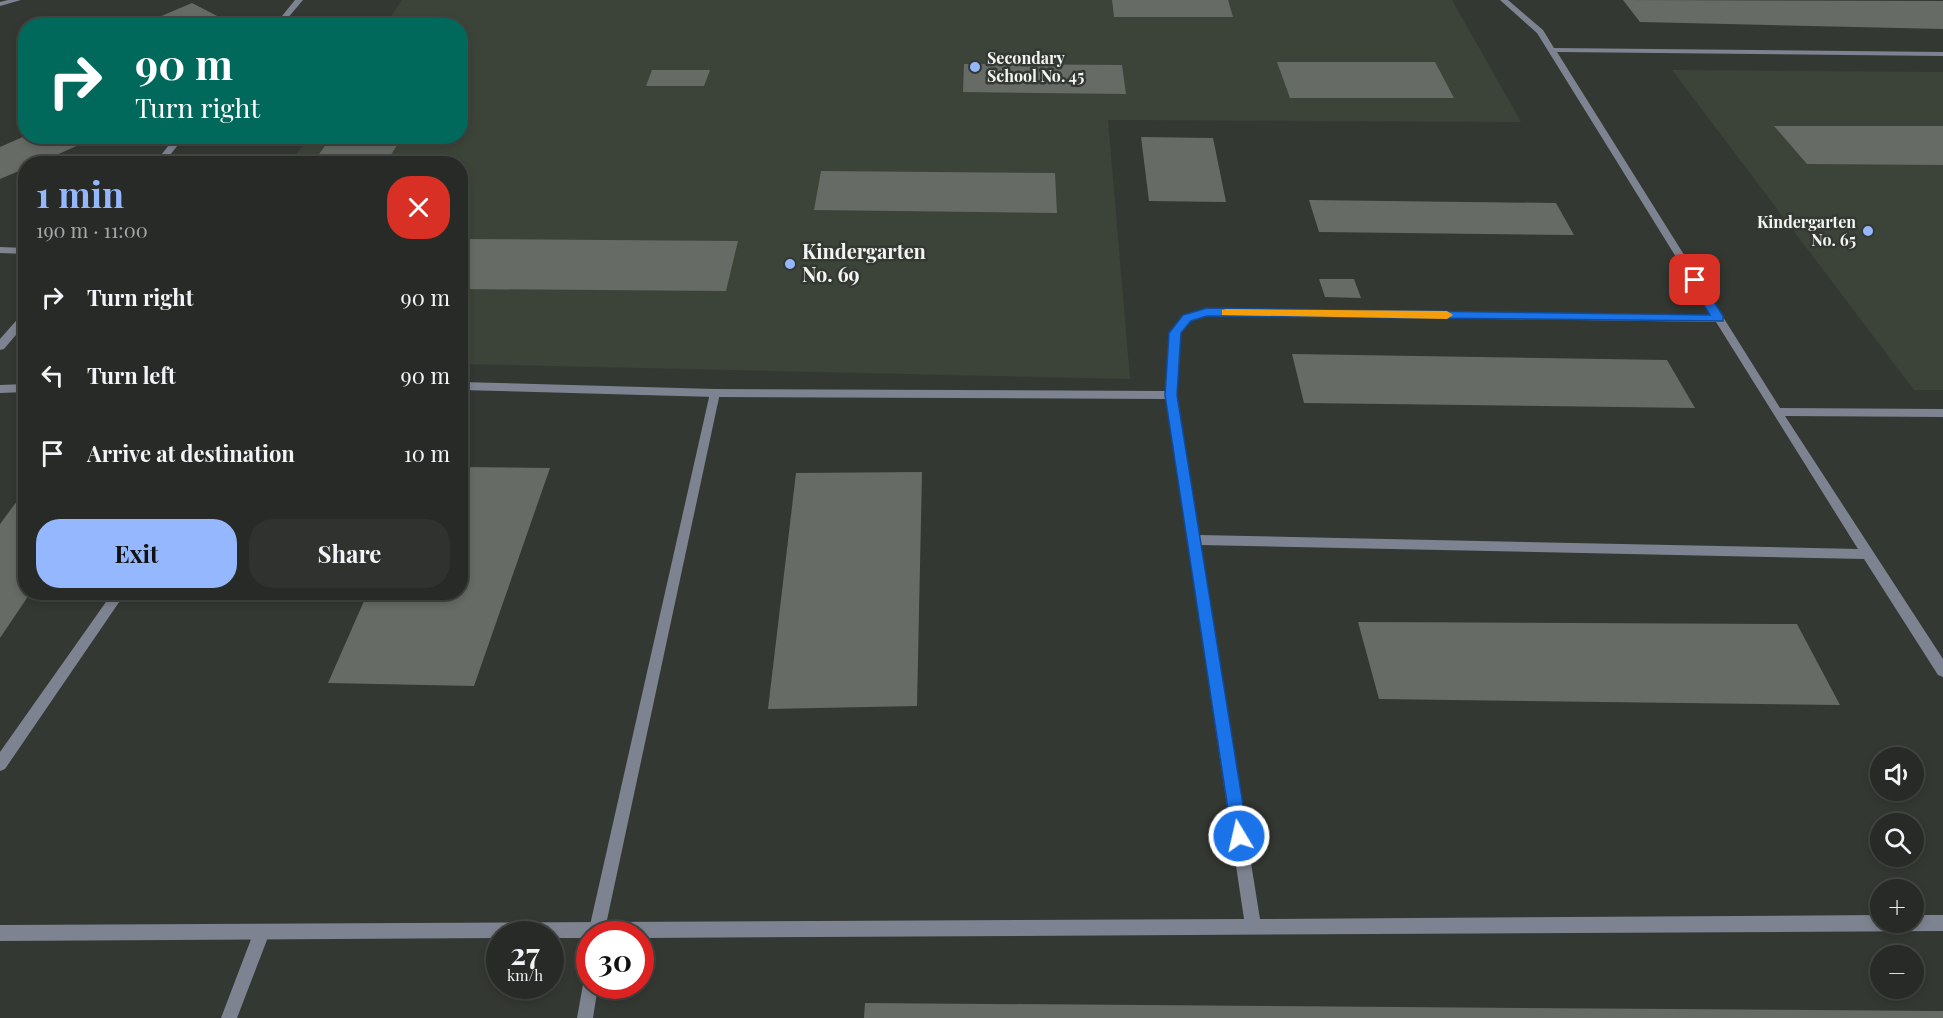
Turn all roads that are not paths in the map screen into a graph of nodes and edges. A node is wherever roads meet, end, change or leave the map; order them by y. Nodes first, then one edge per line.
1 (17, 0) edge
2 (299, 0) edge
3 (1504, 0) edge
4 (0, 4) edge
5 (284, 18) edge
6 (1552, 50) junction
7 (1943, 54) edge
8 (174, 144) edge
9 (165, 156) edge
10 (0, 250) edge
11 (18, 250) edge
12 (1719, 319) junction
13 (18, 325) edge
14 (0, 346) edge
15 (468, 386) edge
16 (18, 388) edge
17 (0, 389) edge
18 (716, 393) junction
19 (1171, 395) junction
20 (1777, 412) junction
21 (1943, 413) edge
22 (1193, 540) junction
23 (1869, 554) junction
24 (114, 600) edge
25 (1943, 671) edge
26 (0, 764) edge
27 (599, 921) edge
28 (1943, 923) edge
29 (1253, 927) junction
30 (262, 932) junction
31 (654, 932) edge
32 (0, 933) edge
33 (576, 933) edge
34 (588, 999) edge
35 (229, 1018) edge
36 (585, 1018) edge

1 - 4 street
2 - 5 street
3 - 6 street
6 - 7 street
6 - 12 street
8 - 9 street
10 - 11 street
12 - 19 street
12 - 20 street
13 - 14 street
15 - 18 street
16 - 17 street
18 - 19 street
18 - 27 street
19 - 22 street
20 - 21 street
20 - 23 street
22 - 23 street
22 - 29 street
23 - 25 street
24 - 26 street
28 - 29 street
29 - 31 street
30 - 32 street
30 - 33 street
30 - 35 street
34 - 36 street

